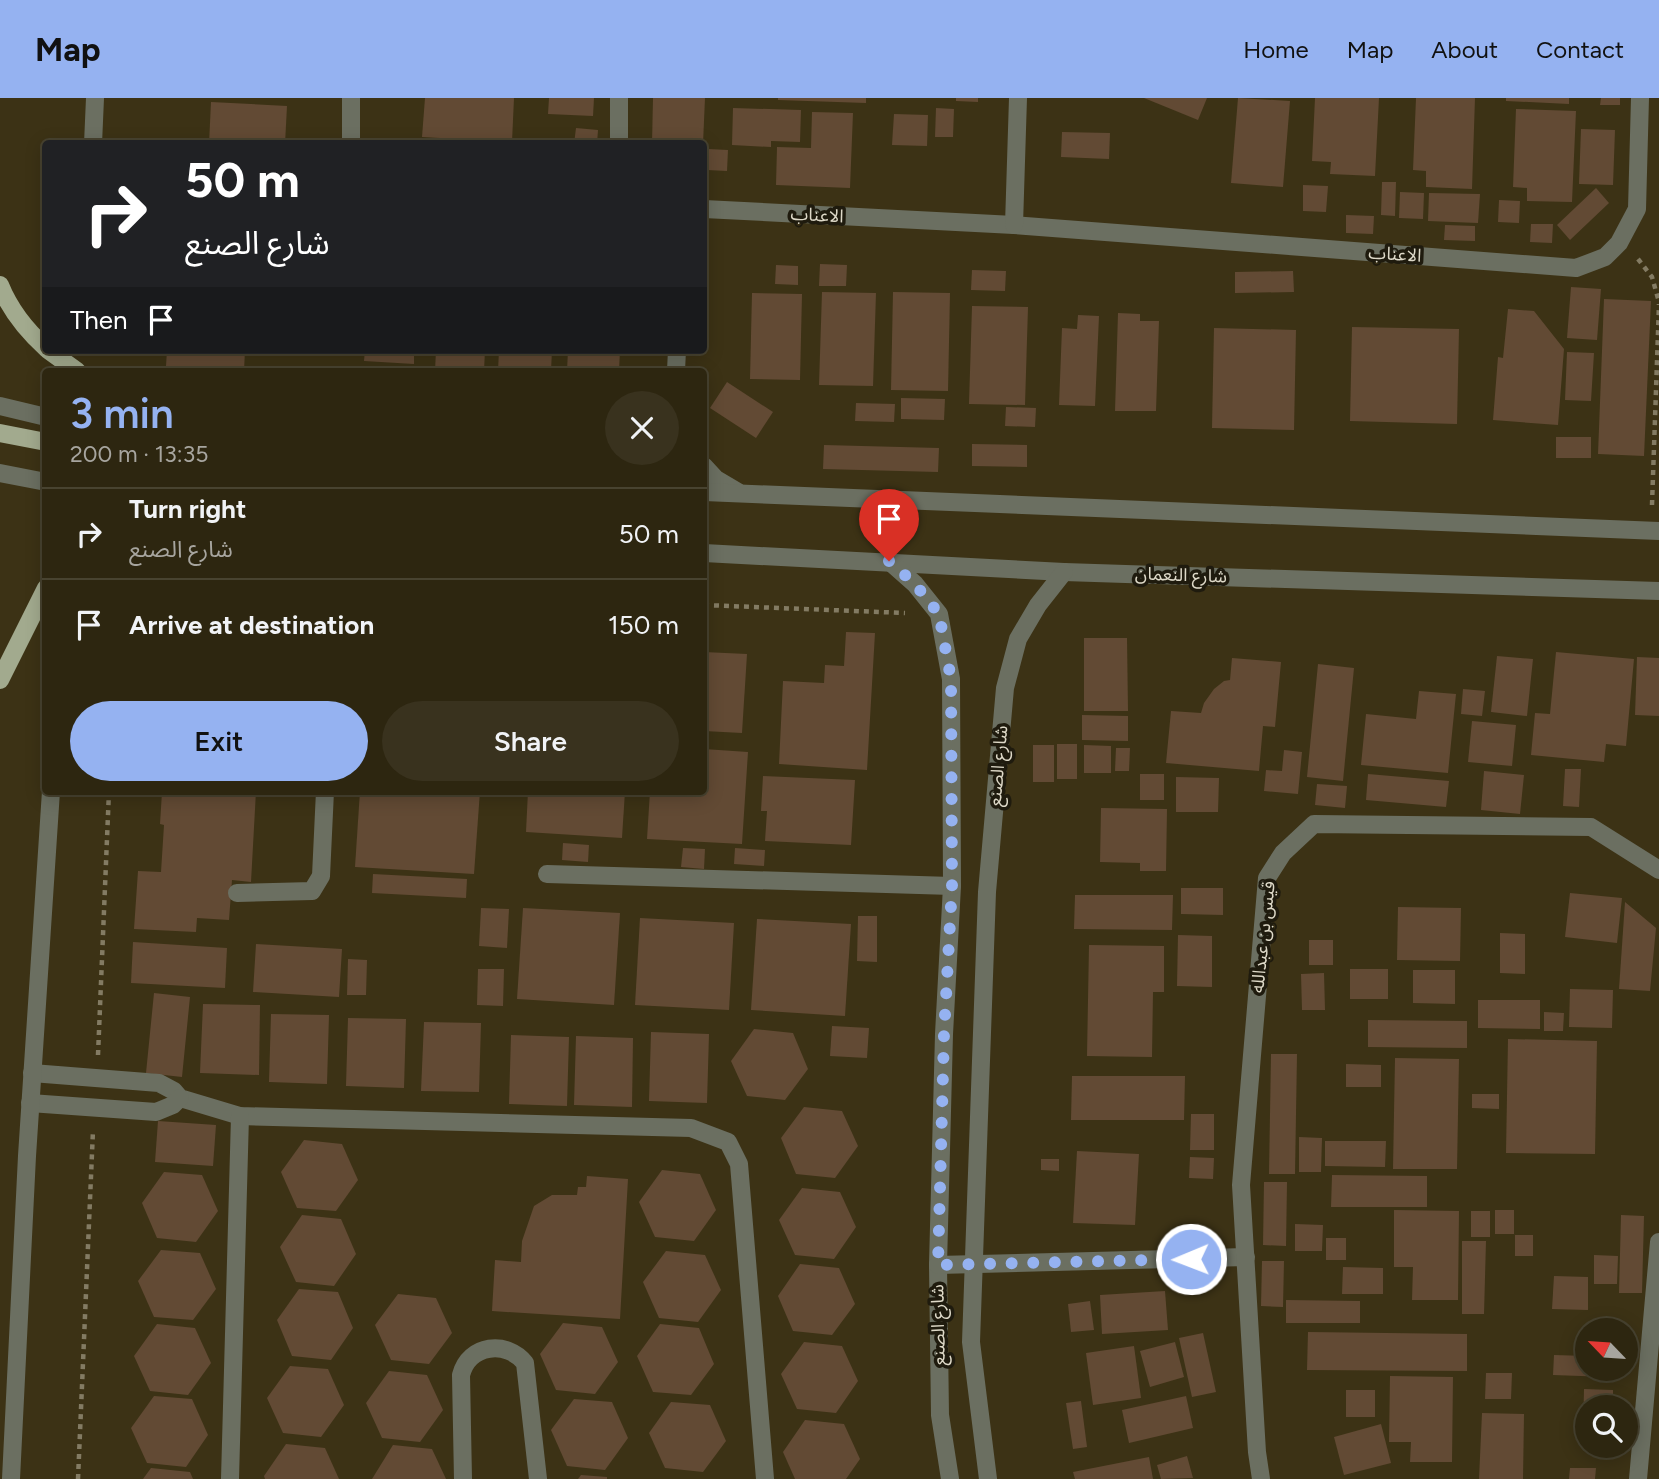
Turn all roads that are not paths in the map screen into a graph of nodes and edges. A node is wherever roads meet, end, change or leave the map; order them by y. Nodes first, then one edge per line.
1 (95, 98) edge
2 (351, 98) edge
3 (619, 98) edge
4 (1018, 98) edge
5 (1640, 98) edge
6 (93, 140) edge
7 (351, 140) edge
8 (619, 140) edge
9 (707, 209) edge
10 (1014, 225) junction
11 (0, 285) edge
12 (42, 344) edge
13 (54, 354) edge
14 (73, 368) edge
15 (0, 406) edge
16 (42, 416) edge
17 (0, 433) edge
18 (42, 441) edge
19 (707, 469) edge
20 (0, 472) edge
21 (42, 481) edge
22 (707, 492) edge
23 (741, 493) junction
24 (1655, 531) edge
25 (707, 553) edge
26 (889, 561) junction
27 (1064, 572) junction
28 (1659, 591) edge
29 (42, 596) edge
30 (0, 680) edge
31 (51, 795) edge
32 (325, 795) edge
33 (1659, 870) edge
34 (547, 874) dead end
35 (952, 886) junction
36 (237, 893) dead end
37 (32, 1073) junction
38 (180, 1098) junction
39 (30, 1103) junction
40 (240, 1115) junction
41 (1659, 1242) edge
42 (1245, 1257) junction
43 (938, 1265) junction
44 (975, 1265) junction
45 (11, 1479) edge
46 (230, 1479) edge
47 (463, 1479) edge
48 (538, 1479) edge
49 (765, 1479) edge
50 (950, 1479) edge
51 (988, 1479) edge
52 (1262, 1479) edge
53 (1638, 1479) edge

1 - 6 street
2 - 7 street
3 - 8 street
4 - 10 street
5 - 10 street, الاعناب
9 - 10 street, الاعناب
11 - 12 main road
13 - 14 main road
15 - 16 street
17 - 18 main road
19 - 23 street
20 - 21 street
22 - 23 street
23 - 24 street
25 - 26 street, شارع النعمان
26 - 27 street, شارع النعمان
26 - 35 street, شارع الصنع
27 - 28 street, شارع النعمان
27 - 44 street, شارع الصنع
29 - 30 main road
31 - 37 street
32 - 36 street
33 - 42 street, قيس بن عبدالله
34 - 35 street
35 - 43 street, شارع الصنع
37 - 38 street
37 - 39 street
38 - 39 street
38 - 40 street
39 - 45 street
40 - 46 street
40 - 49 street
41 - 53 street
42 - 44 street
42 - 52 street, قيس بن عبدالله
43 - 44 street
43 - 50 street, شارع الصنع
44 - 51 street, شارع الصنع
47 - 48 street

